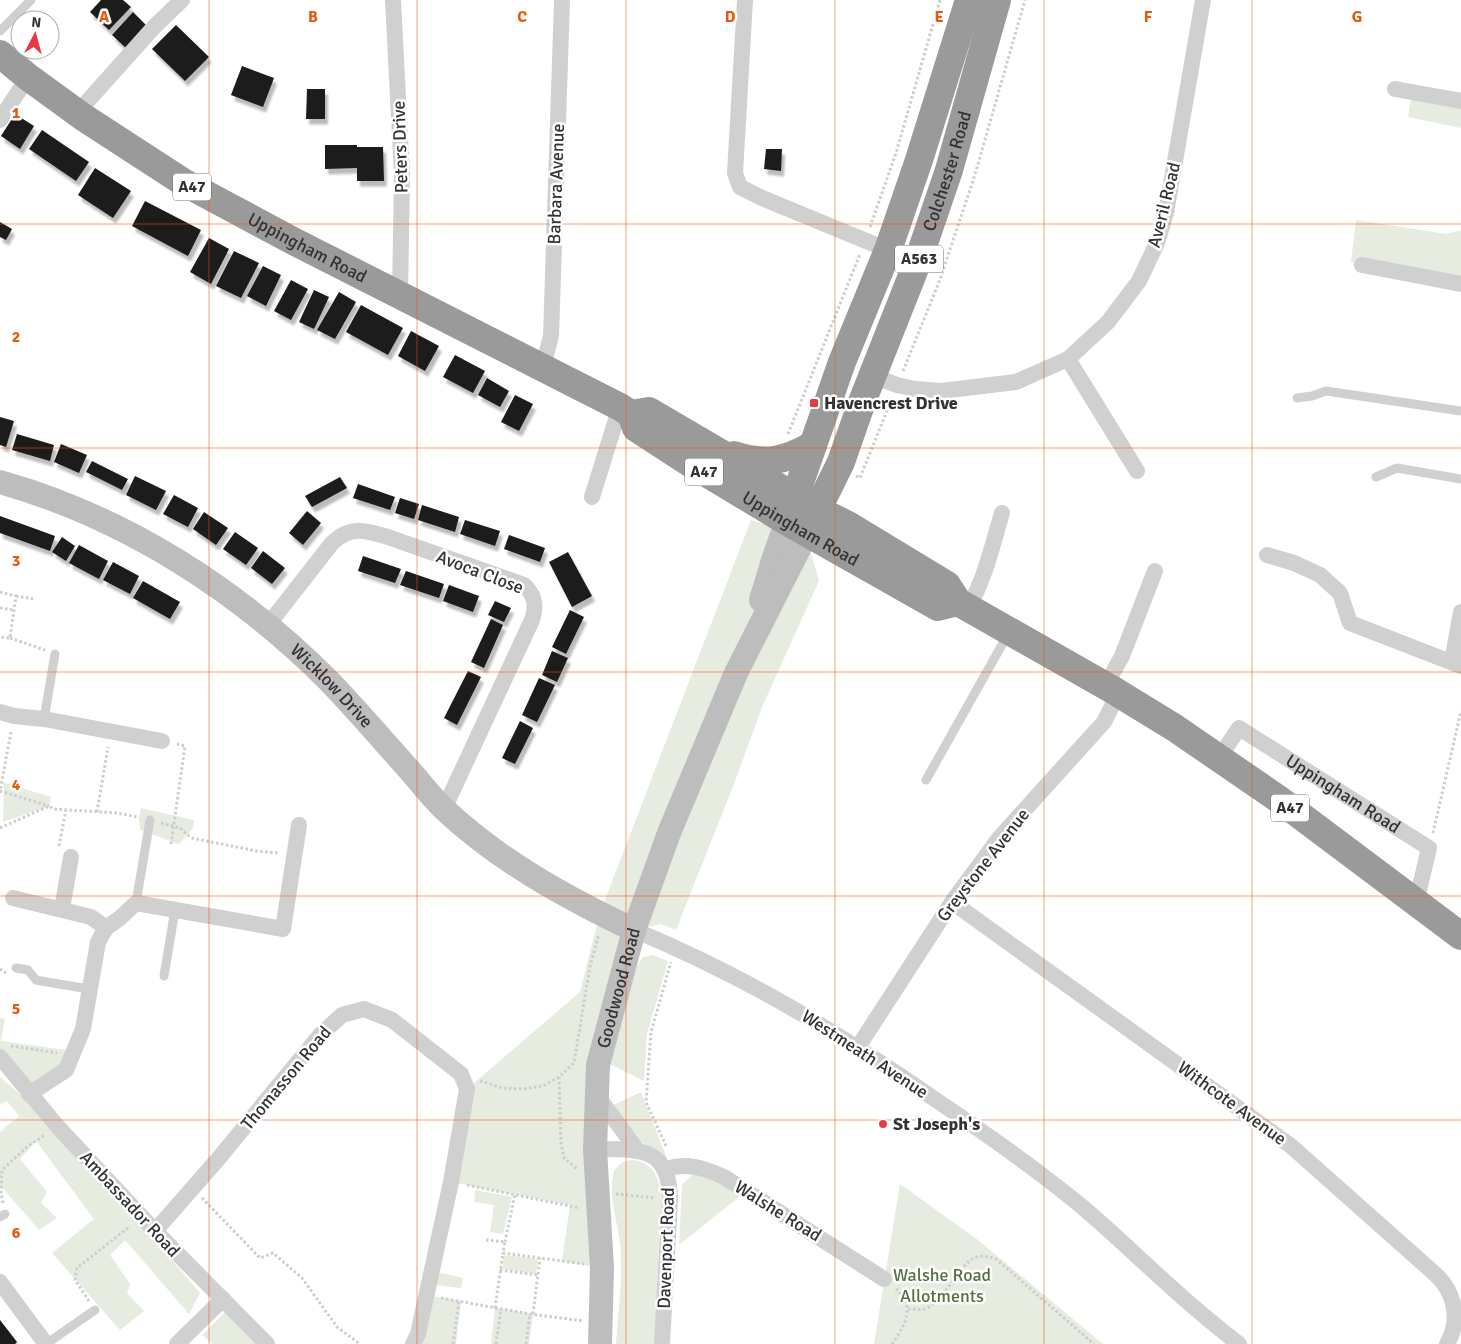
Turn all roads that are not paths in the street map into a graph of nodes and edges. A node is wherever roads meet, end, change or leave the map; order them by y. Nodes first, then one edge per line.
1 (31, 0) edge
2 (182, 0) edge
3 (393, 0) edge
4 (562, 0) edge
5 (745, 0) edge
6 (969, 0) edge
7 (997, 0) edge
8 (1203, 0) edge
9 (0, 31) edge
10 (0, 54) edge
11 (28, 77) junction
12 (1395, 88) dead end
13 (1461, 101) edge
14 (77, 113) junction
15 (0, 120) edge
16 (888, 250) junction
17 (1362, 264) dead end
18 (1461, 284) edge
19 (400, 295) junction
20 (1068, 359) junction
21 (543, 367) junction
22 (872, 376) junction
23 (1297, 398) dead end
24 (626, 410) junction
25 (1461, 411) edge
26 (813, 445) junction
27 (716, 450) junction
28 (1137, 471) dead end
29 (1376, 477) dead end
30 (1461, 479) edge
31 (0, 482) edge
32 (592, 496) dead end
33 (1002, 513) dead end
34 (801, 515) junction
35 (1267, 555) dead end
36 (1155, 571) dead end
37 (963, 605) junction
38 (1461, 612) edge
39 (268, 625) junction
40 (1009, 632) junction
41 (55, 654) road end
42 (1456, 664) edge
43 (1113, 690) junction
44 (7, 714) edge
45 (44, 719) junction
46 (162, 741) road end
47 (1219, 758) junction
48 (926, 780) dead end
49 (444, 809) junction
50 (150, 820) road end
51 (299, 825) dead end
52 (71, 857) road end
53 (13, 898) dead end
54 (952, 902) junction
55 (136, 903) junction
56 (1416, 903) junction
57 (62, 909) junction
58 (176, 910) junction
59 (106, 928) junction
60 (634, 930) junction
61 (1461, 936) edge
62 (16, 968) dead end
63 (164, 976) dead end
64 (89, 989) junction
65 (858, 1047) junction
66 (4, 1052) edge
67 (29, 1094) junction
68 (596, 1094) junction
69 (595, 1149) junction
70 (638, 1150) junction
71 (670, 1168) junction
72 (155, 1231) junction
73 (884, 1279) road end
74 (0, 1282) edge
75 (223, 1299) junction
76 (95, 1310) road end
77 (600, 1334) edge
78 (46, 1344) edge
79 (177, 1344) edge
80 (267, 1344) edge
81 (413, 1344) edge
82 (662, 1344) edge
83 (1239, 1344) edge
84 (1446, 1344) edge

1 - 9 lane
2 - 14 street
3 - 19 street, Peters Drive
4 - 21 street, Barbara Avenue
5 - 16 street
6 - 16 highway, Colchester Road / A563
7 - 22 highway, Colchester Road / A563
8 - 20 street, Averil Road
10 - 11 highway, Uppingham Road / A47
11 - 14 highway, Uppingham Road / A47
11 - 15 street
12 - 13 street
14 - 19 highway, Uppingham Road / A47
16 - 26 highway, Colchester Road / A563
17 - 18 street
19 - 21 highway, Uppingham Road / A47
20 - 22 street, Averil Road
20 - 28 street
21 - 24 highway, Uppingham Road / A47
22 - 34 highway, Colchester Road / A563
23 - 25 lane
24 - 27 highway, Uppingham Road / A47
24 - 32 street
24 - 34 highway, Uppingham Road / A47
26 - 27 highway
26 - 34 highway, Colchester Road / A563
27 - 34 highway, Uppingham Road / A47
29 - 30 lane
31 - 39 street, Wicklow Drive
33 - 37 street
34 - 37 highway, Uppingham Road / A47
34 - 60 street, Goodwood Road
35 - 42 street
36 - 43 street, Greystone Avenue
37 - 40 highway, A47
38 - 42 street
39 - 49 street, Wicklow Drive
39 - 49 street, Avoca Close
40 - 43 highway, A47
40 - 48 lane
41 - 45 lane
43 - 47 highway, A47
43 - 54 street, Greystone Avenue
44 - 45 street
45 - 46 street
47 - 56 highway, A47
47 - 56 street, Uppingham Road
49 - 60 street, Wicklow Drive
50 - 55 lane
51 - 58 street
52 - 57 street
53 - 57 street
54 - 65 street, Greystone Avenue
54 - 84 street, Withcote Avenue
55 - 58 street
55 - 59 street
56 - 61 highway, A47
57 - 59 street
58 - 63 lane
59 - 64 street
60 - 65 street, Westmeath Avenue
60 - 68 street, Goodwood Road
62 - 64 lane
64 - 67 street
65 - 83 street, Westmeath Avenue
66 - 67 street, Ambassador Road
67 - 72 street, Ambassador Road
68 - 69 street, Goodwood Road
68 - 70 street
69 - 70 street, Davenport Road
69 - 77 street, Goodwood Road
70 - 71 street, Davenport Road
71 - 73 street, Walshe Road
71 - 82 street, Davenport Road
72 - 75 street, Ambassador Road
72 - 81 street, Thomasson Road
74 - 78 street
75 - 79 street
75 - 80 street, Ambassador Road
76 - 78 lane

